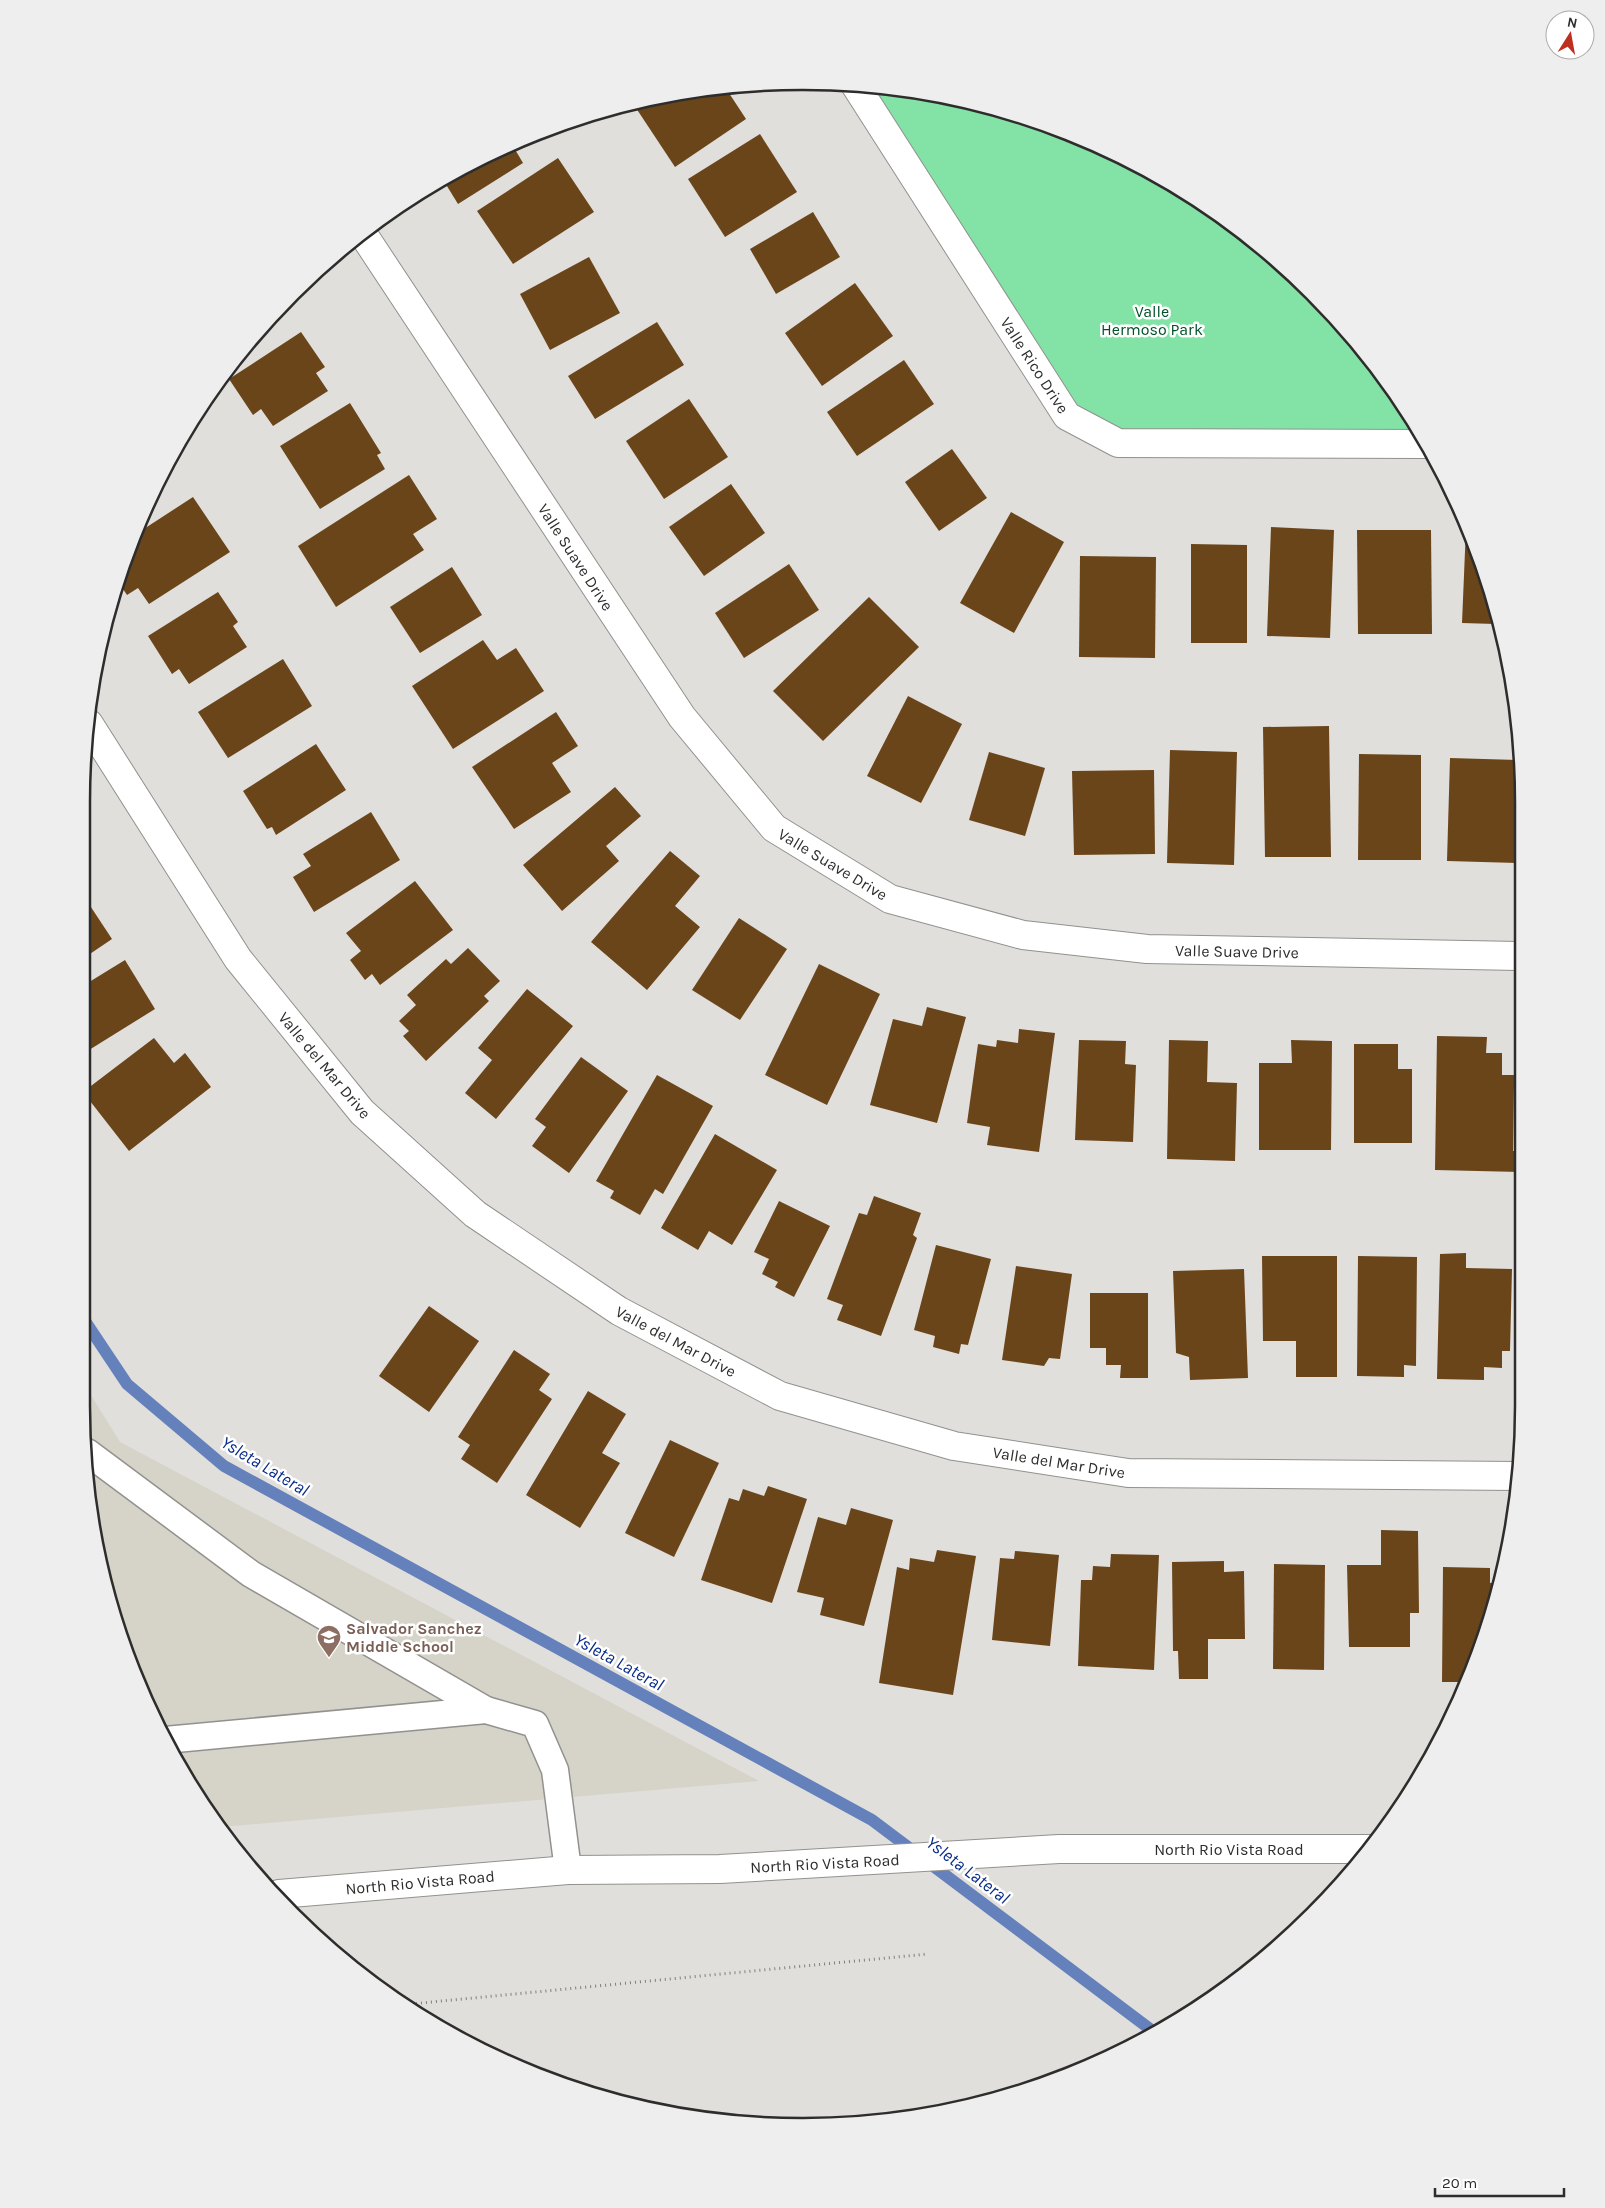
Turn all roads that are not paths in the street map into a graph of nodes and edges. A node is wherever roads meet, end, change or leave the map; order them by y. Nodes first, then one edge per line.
1 (860, 93) edge
2 (366, 239) edge
3 (1419, 444) edge
4 (94, 732) edge
5 (1515, 956) edge
6 (92, 1456) edge
7 (1511, 1476) edge
8 (486, 1710) junction
9 (173, 1739) edge
10 (1360, 1849) edge
11 (568, 1870) junction
12 (284, 1894) edge

1 - 3 street, Valle Rico Drive
2 - 5 street, Valle Suave Drive
4 - 7 street, Valle del Mar Drive
6 - 8 lane
8 - 9 lane
8 - 11 lane
10 - 11 street, North Rio Vista Road
11 - 12 street, North Rio Vista Road

